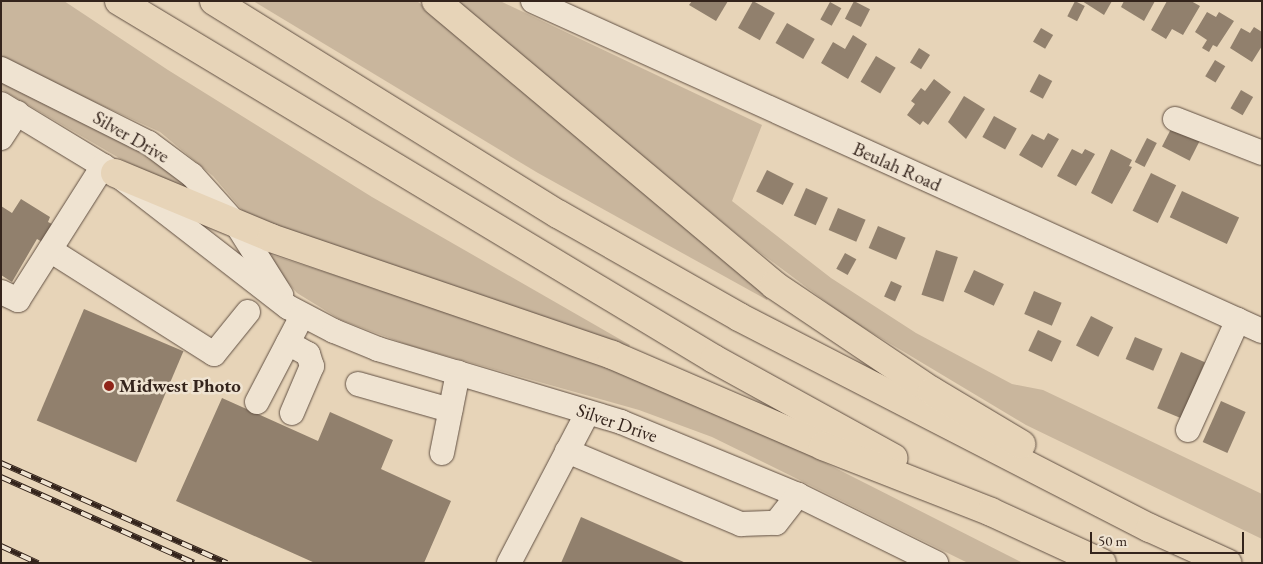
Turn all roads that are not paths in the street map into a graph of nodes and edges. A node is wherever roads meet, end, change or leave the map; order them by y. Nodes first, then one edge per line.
1 (119, 1) edge
2 (214, 1) edge
3 (436, 1) edge
4 (533, 1) edge
5 (1, 69) edge
6 (9, 109) edge
7 (1175, 119) dead end
8 (1, 138) edge
9 (1262, 154) edge
10 (109, 170) junction
11 (237, 225) junction
12 (50, 250) junction
13 (1, 292) edge
14 (280, 300) junction
15 (1238, 320) junction
16 (1262, 331) edge
17 (288, 343) junction
18 (458, 373) junction
19 (358, 384) dead end
20 (257, 402) dead end
21 (450, 410) junction
22 (292, 412) dead end
23 (588, 412) junction
24 (1188, 430) dead end
25 (566, 451) junction
26 (442, 453) dead end
27 (798, 495) junction
28 (991, 512) junction
29 (1150, 528) junction
30 (509, 563) edge
31 (936, 563) edge
32 (1102, 563) edge
33 (1227, 563) edge

1 - 28 highway
2 - 29 highway
3 - 29 highway
4 - 15 street, Beulah Road
5 - 11 street, Silver Drive
6 - 8 street
6 - 10 street, Silver Drive
7 - 9 street
10 - 11 highway
10 - 12 street
10 - 14 street, Silver Drive
11 - 14 street, Silver Drive
11 - 28 highway
12 - 13 street
12 - 14 street
14 - 17 street
14 - 18 street, Silver Drive
15 - 16 street, Beulah Road
15 - 24 street
17 - 20 street
17 - 22 street
18 - 21 street
18 - 23 street, Silver Drive
19 - 21 street
21 - 26 street
23 - 25 street
23 - 27 street, Silver Drive
25 - 27 street
25 - 30 street
27 - 31 street, Silver Drive
28 - 32 highway
29 - 33 highway

